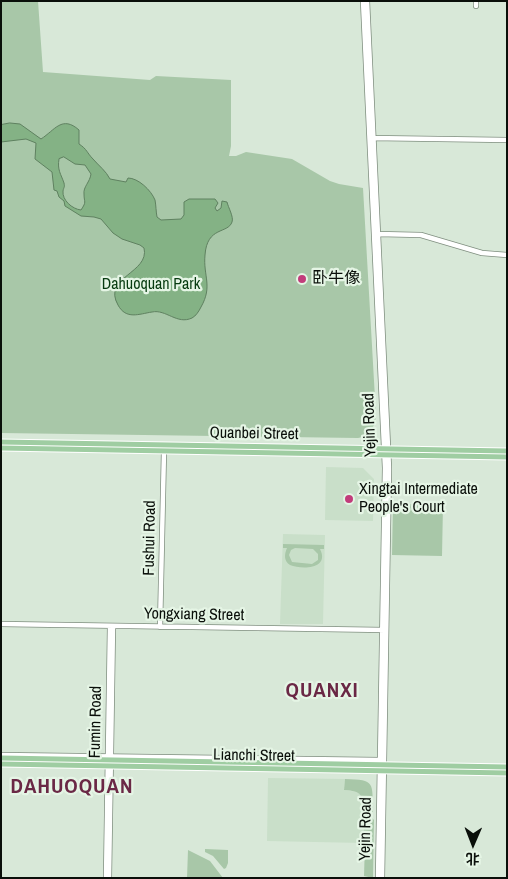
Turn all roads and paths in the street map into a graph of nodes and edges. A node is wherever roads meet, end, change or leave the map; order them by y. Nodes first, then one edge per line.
1 (363, 1) edge
2 (367, 1) edge
3 (371, 138) junction
4 (507, 140) edge
5 (378, 234) junction
6 (507, 255) edge
7 (1, 442) edge
8 (1, 448) edge
9 (164, 451) junction
10 (507, 451) edge
11 (386, 452) junction
12 (507, 457) edge
13 (1, 624) edge
14 (112, 626) junction
15 (160, 627) junction
16 (384, 630) junction
17 (1, 756) edge
18 (109, 761) junction
19 (1, 764) edge
20 (381, 766) junction
21 (507, 767) edge
22 (507, 773) edge
23 (107, 878) edge
24 (378, 878) edge
25 (382, 878) edge

1 - 3 street, Yejin Road
2 - 3 street, Yejin Road
3 - 4 street
3 - 5 street, Yejin Road
3 - 11 street, Yejin Road
5 - 6 street
5 - 11 street, Yejin Road
7 - 11 main road, Quanbei Street
8 - 9 main road, Quanbei Street
9 - 11 main road, Quanbei Street
9 - 15 street, Fushui Road
10 - 11 main road, Quanbei Street
11 - 12 main road, Quanbei Street
11 - 16 street, Yejin Road
13 - 14 street, Yongxiang Street
14 - 15 street, Yongxiang Street
14 - 18 street, Fumin Road
15 - 16 street, Yongxiang Street
16 - 20 street, Yejin Road
17 - 18 main road, Lianchi Street
18 - 19 main road, Lianchi Street
18 - 20 main road, Lianchi Street
18 - 23 street, Fumin Road
20 - 21 main road, Lianchi Street
20 - 22 main road, Lianchi Street
20 - 24 street, Yejin Road
20 - 25 street, Yejin Road

